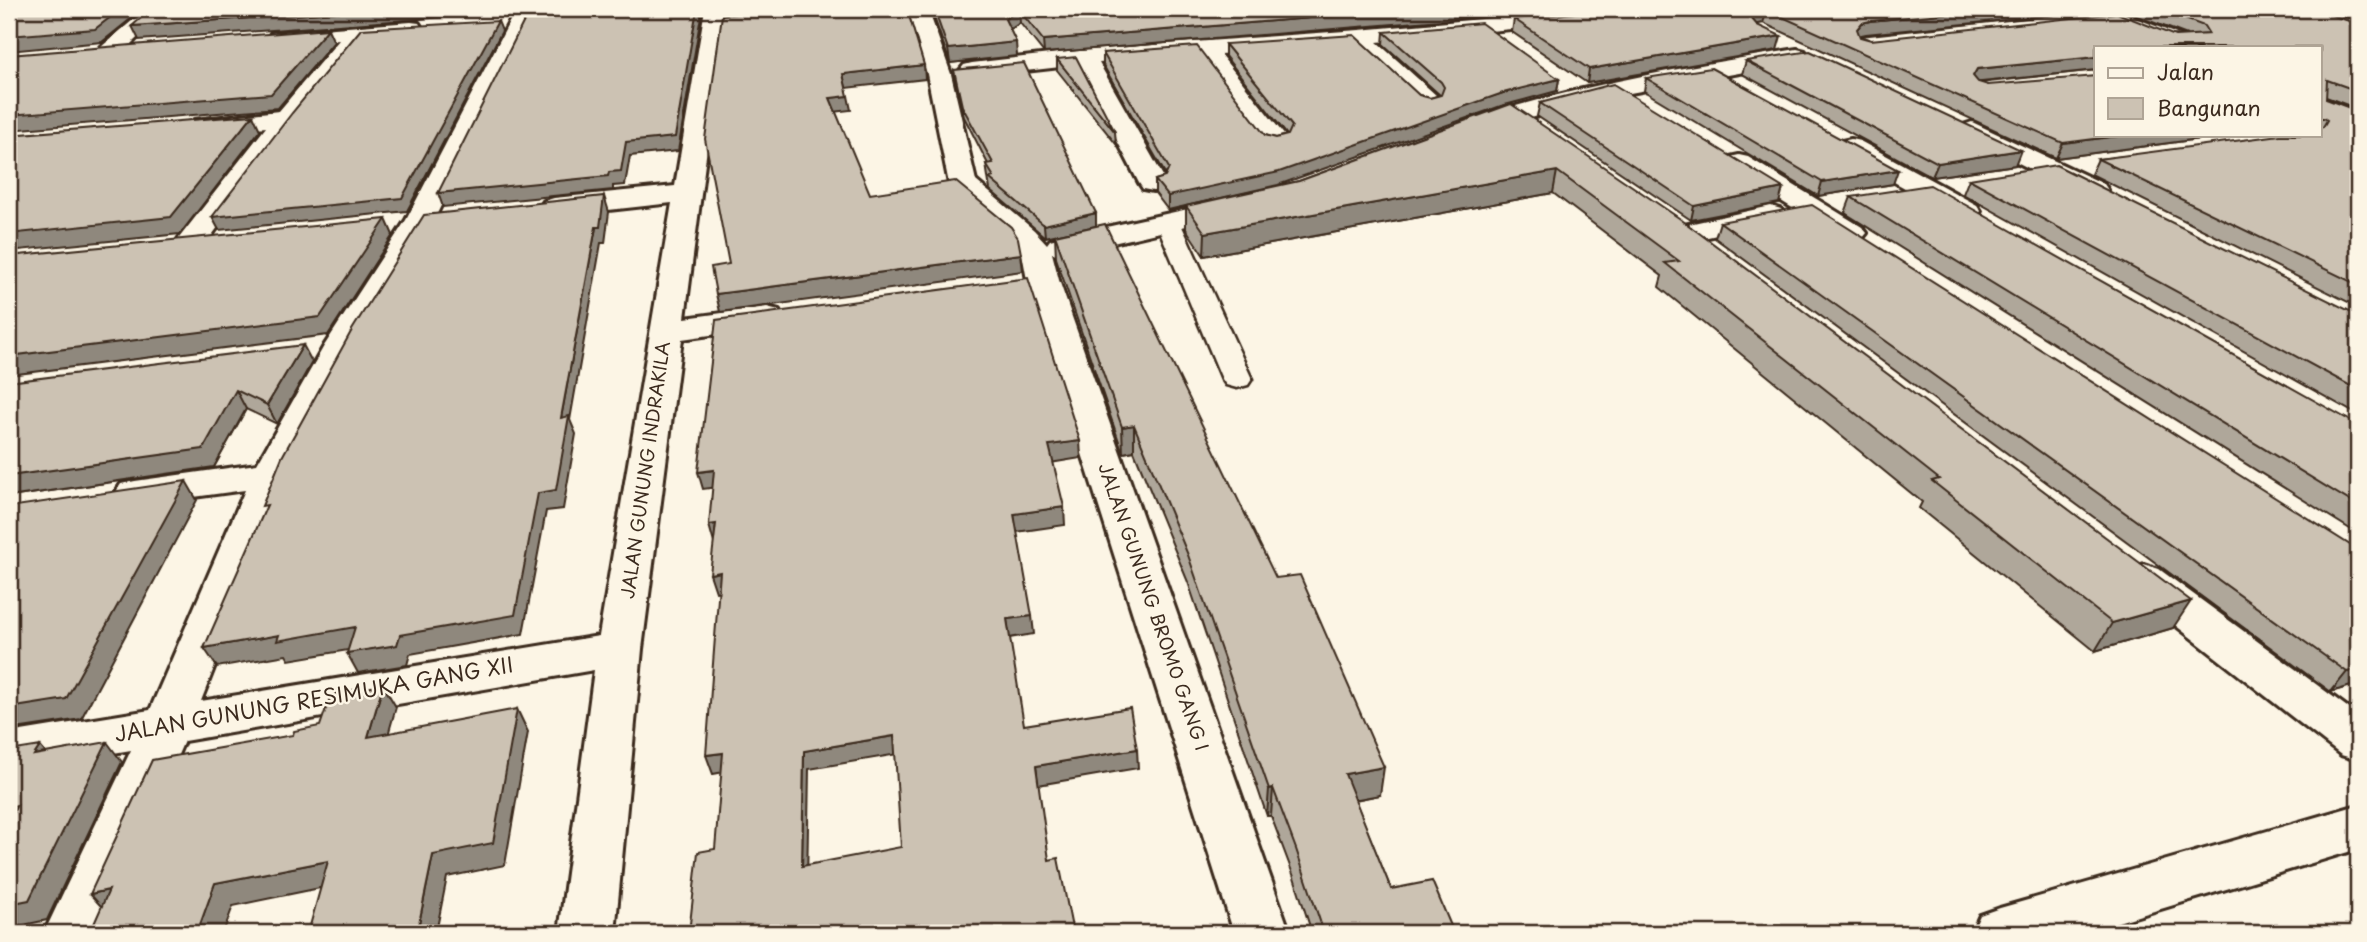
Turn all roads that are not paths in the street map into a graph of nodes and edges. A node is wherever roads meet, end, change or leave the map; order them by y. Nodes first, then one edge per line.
1 (158, 9) edge
2 (918, 9) edge
3 (1655, 9) edge
4 (1562, 13) edge
5 (524, 15) edge
6 (723, 15) edge
7 (2094, 15) edge
8 (548, 19) edge
9 (494, 23) edge
10 (1484, 25) junction
11 (426, 27) edge
12 (358, 31) junction
13 (1359, 37) junction
14 (1774, 37) edge
15 (261, 40) edge
16 (1507, 43) edge
17 (2186, 46) edge
18 (1203, 47) junction
19 (151, 49) edge
20 (109, 52) junction
21 (84, 54) edge
22 (1084, 57) junction
23 (1711, 70) junction
24 (939, 74) junction
25 (1614, 86) junction
26 (1747, 90) edge
27 (1429, 101) edge
28 (1649, 107) edge
29 (1511, 113) junction
30 (286, 118) junction
31 (1948, 118) edge
32 (175, 127) edge
33 (1544, 135) edge
34 (1449, 136) edge
35 (1831, 136) edge
36 (1276, 141) edge
37 (1718, 150) edge
38 (2092, 163) dead end
39 (2052, 169) junction
40 (2002, 177) edge
41 (1965, 182) dead end
42 (1153, 183) edge
43 (1927, 188) junction
44 (687, 193) junction
45 (1888, 194) edge
46 (2114, 200) edge
47 (1261, 201) edge
48 (1849, 201) dead end
49 (1810, 207) junction
50 (527, 209) edge
51 (433, 219) junction
52 (1168, 222) junction
53 (379, 224) edge
54 (1999, 229) edge
55 (230, 240) edge
56 (1880, 251) edge
57 (1718, 258) edge
58 (1032, 272) junction
59 (801, 313) edge
60 (666, 331) junction
61 (341, 346) junction
62 (300, 352) edge
63 (1237, 379) dead end
64 (271, 474) junction
65 (105, 498) edge
66 (2115, 557) edge
67 (619, 649) junction
68 (167, 725) junction
69 (2358, 741) edge
70 (9, 752) edge
71 (2358, 827) edge
72 (72, 933) edge
73 (587, 933) edge
74 (1262, 933) edge
75 (2000, 933) edge

1 - 20 street
2 - 24 street, JALAN GUNUNG BROMO GANG I
3 - 4 street
4 - 10 street
5 - 8 street
5 - 9 street
5 - 51 street
6 - 44 street, JALAN GUNUNG INDRAKILA
7 - 17 street
10 - 13 street
10 - 16 street
11 - 12 street
12 - 15 street
12 - 30 street
13 - 18 street
13 - 27 street
14 - 23 street
18 - 22 street
18 - 36 street
19 - 20 street
20 - 21 street
22 - 24 street
22 - 42 street
23 - 25 street
23 - 26 street
24 - 58 street, JALAN GUNUNG BROMO GANG I
25 - 28 street
25 - 29 street
29 - 33 street
29 - 34 street
30 - 32 street
30 - 55 street
31 - 39 street
35 - 43 street
37 - 49 street
38 - 39 street
39 - 40 street
39 - 46 street
41 - 43 street
43 - 45 street
43 - 54 street
44 - 50 street
44 - 60 street, JALAN GUNUNG INDRAKILA
47 - 52 street
48 - 49 street
49 - 56 street
49 - 57 street
51 - 53 street
51 - 61 street
52 - 58 street
52 - 63 lane
58 - 74 street, JALAN GUNUNG BROMO GANG I
59 - 60 street
60 - 67 street, JALAN GUNUNG INDRAKILA
61 - 62 street
61 - 64 street
64 - 65 street
64 - 68 street
66 - 69 street
67 - 68 street, JALAN GUNUNG RESIMUKA GANG XII
67 - 73 street, JALAN GUNUNG INDRAKILA
68 - 70 street, JALAN GUNUNG RESIMUKA GANG XII
68 - 72 street
71 - 75 street

